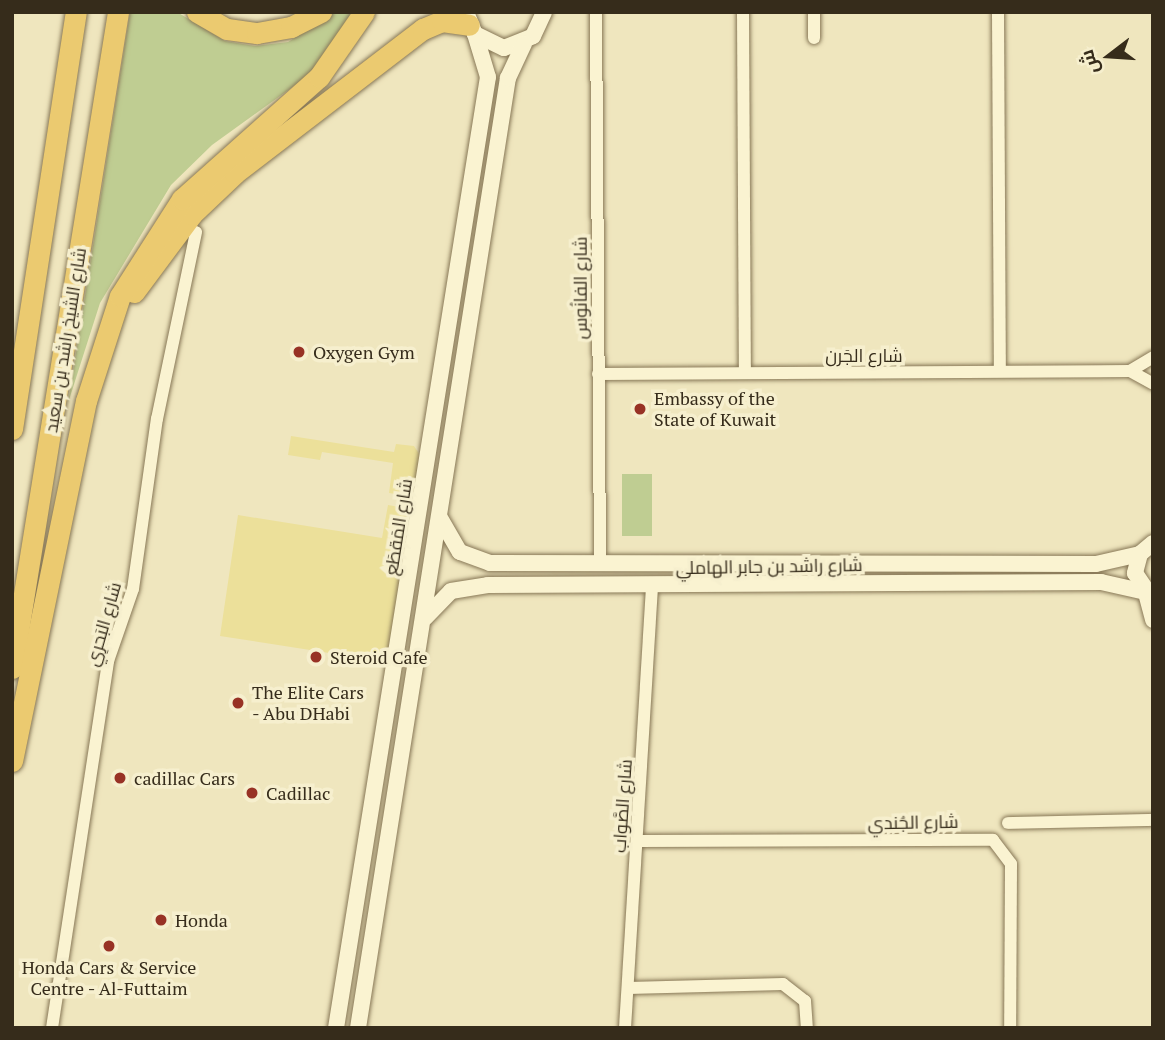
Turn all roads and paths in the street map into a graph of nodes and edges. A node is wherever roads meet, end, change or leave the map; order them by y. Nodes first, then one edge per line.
1 (76, 12) edge
2 (118, 12) edge
3 (197, 12) edge
4 (321, 12) edge
5 (364, 12) edge
6 (544, 12) edge
7 (596, 12) edge
8 (743, 12) edge
9 (814, 12) edge
10 (999, 12) edge
11 (470, 24) edge
12 (814, 38) dead end
13 (524, 43) junction
14 (196, 232) dead end
15 (100, 351) junction
16 (1153, 356) edge
17 (1130, 371) junction
18 (1000, 372) junction
19 (745, 373) junction
20 (598, 374) junction
21 (1153, 384) edge
22 (12, 429) edge
23 (438, 510) junction
24 (1153, 527) edge
25 (1146, 549) edge
26 (600, 563) junction
27 (488, 584) junction
28 (652, 587) junction
29 (1147, 596) edge
30 (1153, 620) edge
31 (419, 634) junction
32 (12, 668) edge
33 (383, 743) junction
34 (12, 761) edge
35 (393, 792) junction
36 (371, 810) junction
37 (1153, 821) edge
38 (1008, 823) dead end
39 (638, 841) junction
40 (378, 900) junction
41 (628, 988) junction
42 (52, 1028) edge
43 (336, 1028) edge
44 (358, 1028) edge
45 (625, 1028) edge
46 (807, 1028) edge
47 (1010, 1028) edge

1 - 22 highway
2 - 32 highway, شارع الشيخ راشد بن سعيد
3 - 4 highway
5 - 15 highway
6 - 13 street
7 - 20 street, شارع الفانُوس
8 - 19 street
9 - 12 street
10 - 18 street
11 - 13 street
11 - 15 highway
11 - 33 street, شارع المَقطَع
13 - 23 street
14 - 42 street, شارع البَحرِي
15 - 34 highway
16 - 17 street
17 - 18 street, شارع الجَرن
17 - 21 street, شارع الجَرن
18 - 19 street, شارع الجَرن
19 - 20 street, شارع الجَرن
20 - 26 street, شارع الفانُوس
23 - 26 street, شارع راشد بن جابر الهاملي
23 - 31 street
24 - 25 street
25 - 26 street, شارع راشد بن جابر الهاملي
25 - 29 street
26 - 27 street
27 - 28 street, شارع راشد بن جابر الهاملي
27 - 31 street, شارع راشد بن جابر الهاملي
28 - 29 street, شارع راشد بن جابر الهاملي
28 - 39 street, شارع الصَّواب
29 - 30 street
31 - 35 street
33 - 35 street
33 - 36 street, شارع المَقطَع
35 - 40 street
36 - 40 street
36 - 43 street, شارع المَقطَع
37 - 38 street
39 - 41 street, شارع الصَّواب
39 - 47 street, شارع الجُندي
40 - 44 street
41 - 45 street, شارع الصَّواب
41 - 46 street

